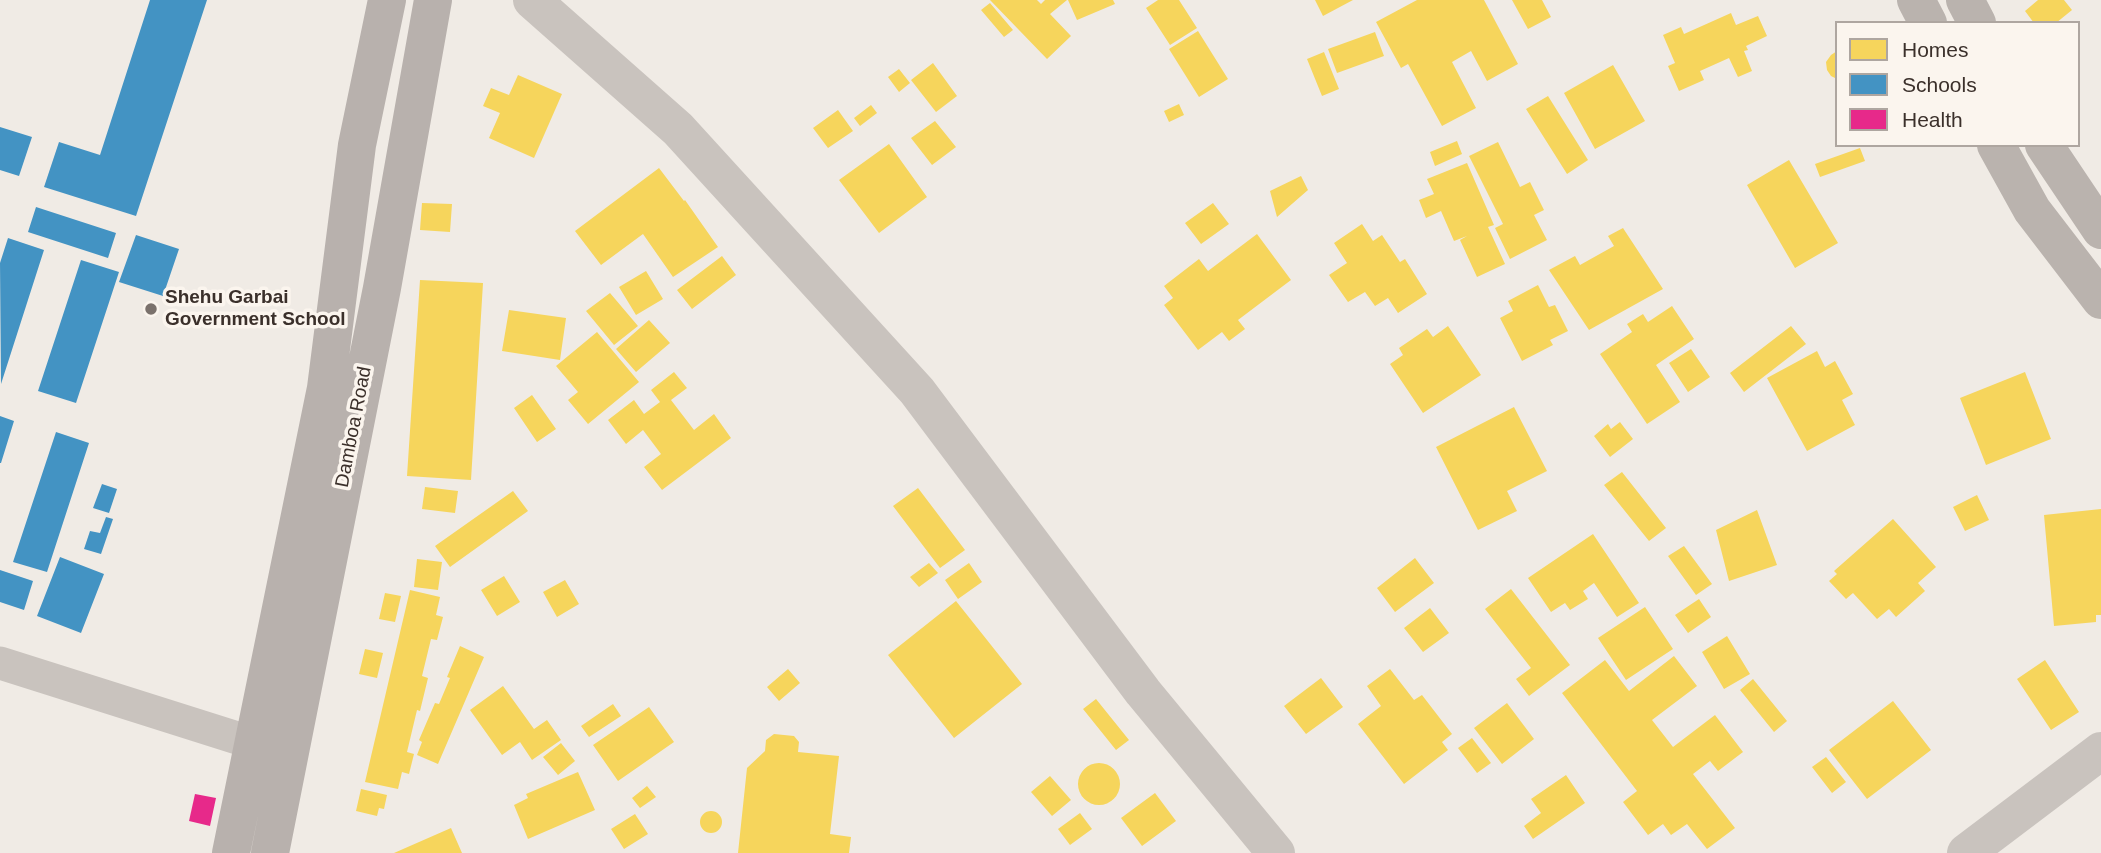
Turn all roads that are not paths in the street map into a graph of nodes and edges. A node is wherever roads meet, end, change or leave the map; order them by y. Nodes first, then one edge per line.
1 (387, 0) edge
2 (433, 0) edge
3 (532, 0) edge
4 (1916, 0) edge
5 (1965, 0) edge
6 (1927, 21) edge
7 (1976, 21) edge
8 (1997, 147) edge
9 (2046, 147) edge
10 (2101, 230) edge
11 (2101, 300) edge
12 (0, 663) edge
13 (253, 743) junction
14 (291, 748) junction
15 (2101, 751) edge
16 (230, 853) edge
17 (271, 853) edge
18 (1276, 853) edge
19 (1966, 853) edge

1 - 13 main road, Damboa Road
2 - 14 main road, Damboa Road
3 - 18 street
4 - 6 main road
5 - 7 main road
8 - 11 main road
9 - 10 main road
12 - 13 street
13 - 14 street
13 - 16 main road, Damboa Road
14 - 17 main road, Damboa Road
15 - 19 street

